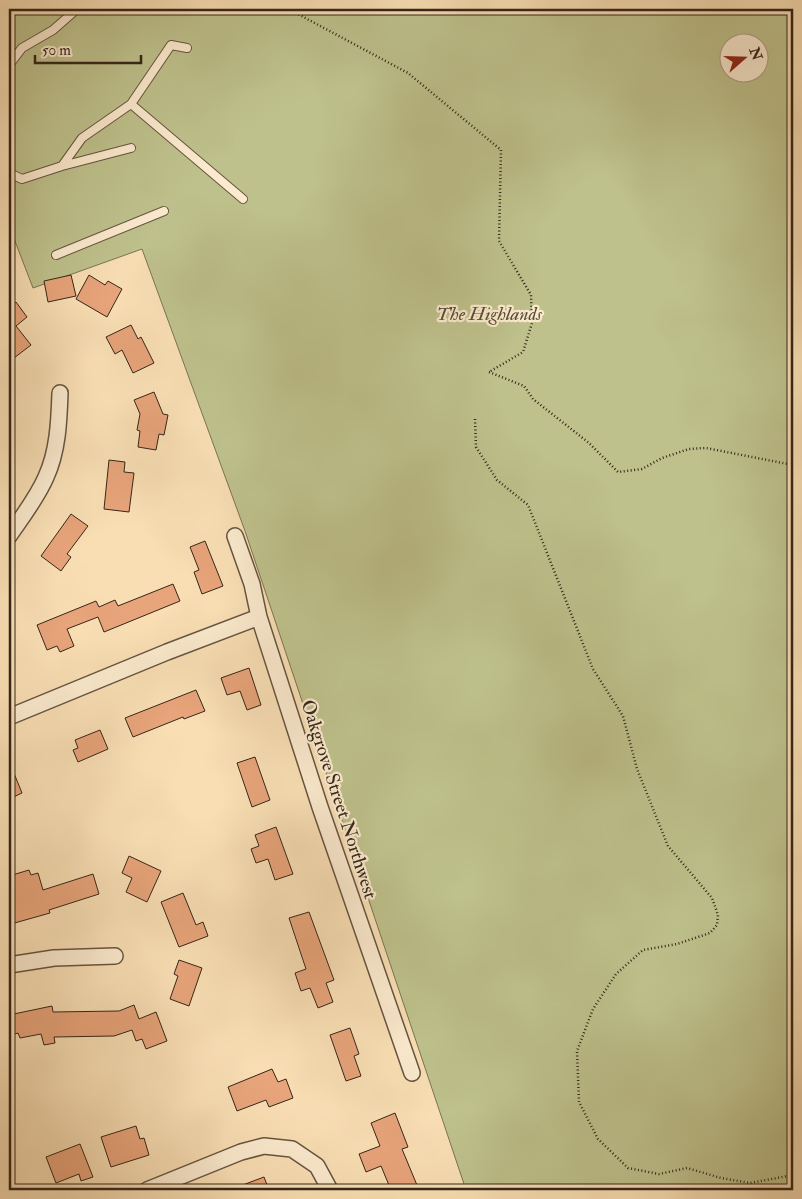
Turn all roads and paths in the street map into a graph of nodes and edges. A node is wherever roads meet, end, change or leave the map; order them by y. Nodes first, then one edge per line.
1 (77, 9) edge
2 (295, 9) edge
3 (186, 48) dead end
4 (9, 65) edge
5 (131, 104) junction
6 (130, 148) dead end
7 (62, 166) junction
8 (9, 173) edge
9 (243, 198) dead end
10 (164, 211) dead end
11 (56, 255) dead end
12 (60, 393) dead end
13 (475, 419) dead end
14 (793, 465) edge
15 (9, 536) edge
16 (235, 536) dead end
17 (259, 617) junction
18 (9, 717) edge
19 (115, 956) dead end
20 (9, 965) edge
21 (412, 1073) dead end
22 (793, 1175) edge
23 (147, 1190) edge
24 (330, 1190) edge

1 - 4 lane
2 - 14 path
3 - 5 lane
5 - 7 lane
5 - 9 lane
6 - 7 lane
7 - 8 lane
10 - 11 lane
12 - 15 street
13 - 22 path
16 - 17 street, Oakgrove Street Northwest
17 - 18 street
17 - 21 street, Oakgrove Street Northwest
19 - 20 street
23 - 24 street

